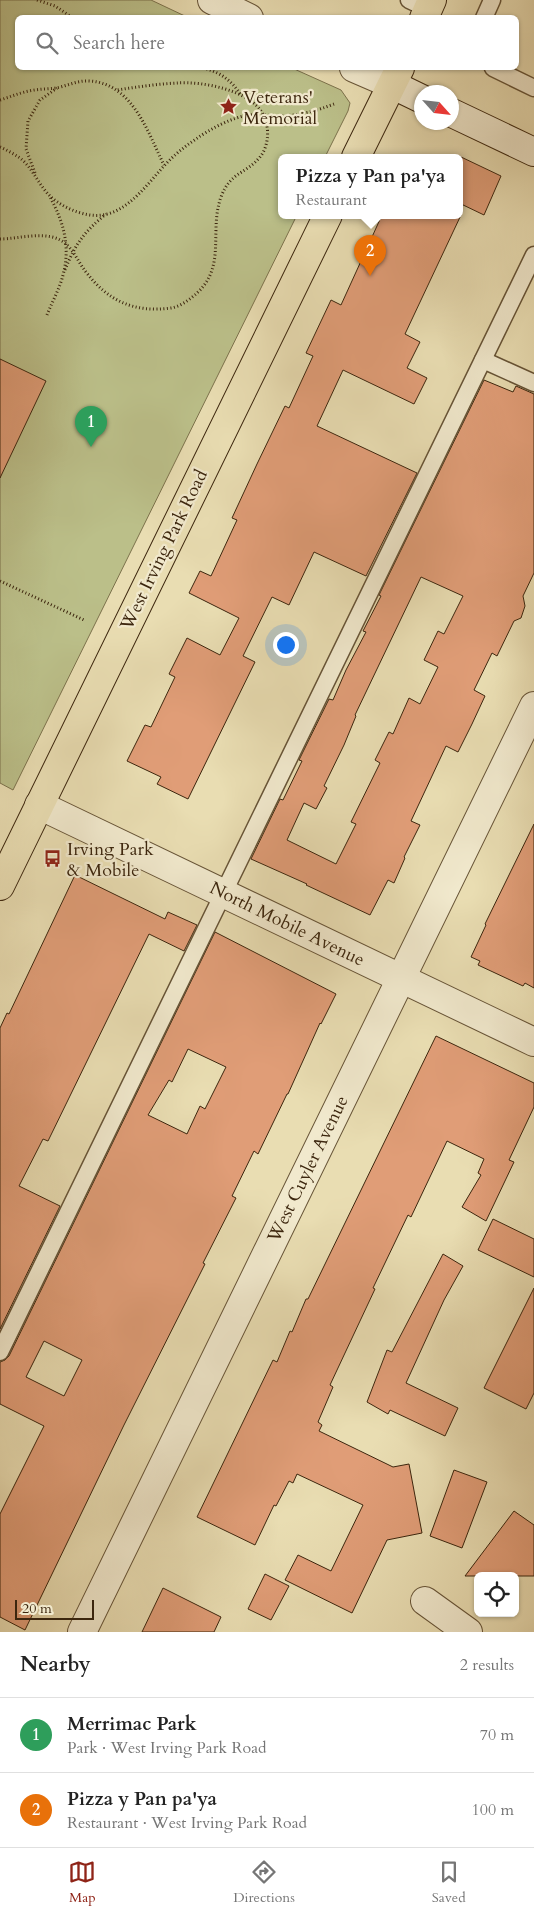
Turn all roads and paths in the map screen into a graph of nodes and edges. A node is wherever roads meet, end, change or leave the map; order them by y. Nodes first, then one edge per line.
1 (37, 0) edge
2 (212, 0) edge
3 (492, 0) edge
4 (244, 10) edge
5 (68, 15) edge
6 (485, 15) edge
7 (208, 70) edge
8 (364, 70) edge
9 (497, 70) edge
10 (395, 76) edge
11 (58, 88) junction
12 (534, 88) edge
13 (117, 90) junction
14 (414, 92) edge
15 (241, 96) junction
16 (0, 100) edge
17 (334, 104) dead end
18 (263, 114) junction
19 (459, 116) edge
20 (0, 147) edge
21 (534, 152) edge
22 (357, 154) edge
23 (164, 165) junction
24 (36, 175) junction
25 (50, 196) junction
26 (106, 214) junction
27 (326, 219) edge
28 (0, 239) edge
29 (66, 243) junction
30 (72, 252) junction
31 (534, 255) edge
32 (63, 275) junction
33 (47, 314) dead end
34 (483, 360) junction
35 (534, 384) edge
36 (0, 581) edge
37 (84, 620) dead end
38 (534, 706) edge
39 (526, 743) edge
40 (39, 805) junction
41 (0, 886) edge
42 (223, 893) junction
43 (401, 978) junction
44 (534, 1042) edge
45 (0, 1352) edge
46 (425, 1601) dead end
47 (82, 1632) edge
48 (468, 1632) edge

1 - 5 path
2 - 4 street
3 - 6 lane
7 - 15 path
8 - 10 street
9 - 12 lane
10 - 14 street
10 - 22 main road
11 - 13 path
11 - 16 path
11 - 24 path
13 - 15 path
13 - 23 path
15 - 18 path
17 - 18 path
18 - 23 path
18 - 30 path
19 - 21 street
20 - 24 path
23 - 26 path
24 - 25 path
25 - 26 path
25 - 29 path
26 - 30 path
27 - 40 main road, West Irving Park Road
28 - 29 path
29 - 30 path
29 - 32 path
30 - 32 path
31 - 34 lane
32 - 33 path
34 - 35 lane
34 - 42 lane
36 - 37 path
38 - 39 street, West Cuyler Avenue
39 - 43 street, West Cuyler Avenue
40 - 41 main road, West Irving Park Road
40 - 42 street, North Mobile Avenue
42 - 43 street, North Mobile Avenue
42 - 45 lane
43 - 44 street, North Mobile Avenue
43 - 47 street, West Cuyler Avenue
46 - 48 street

